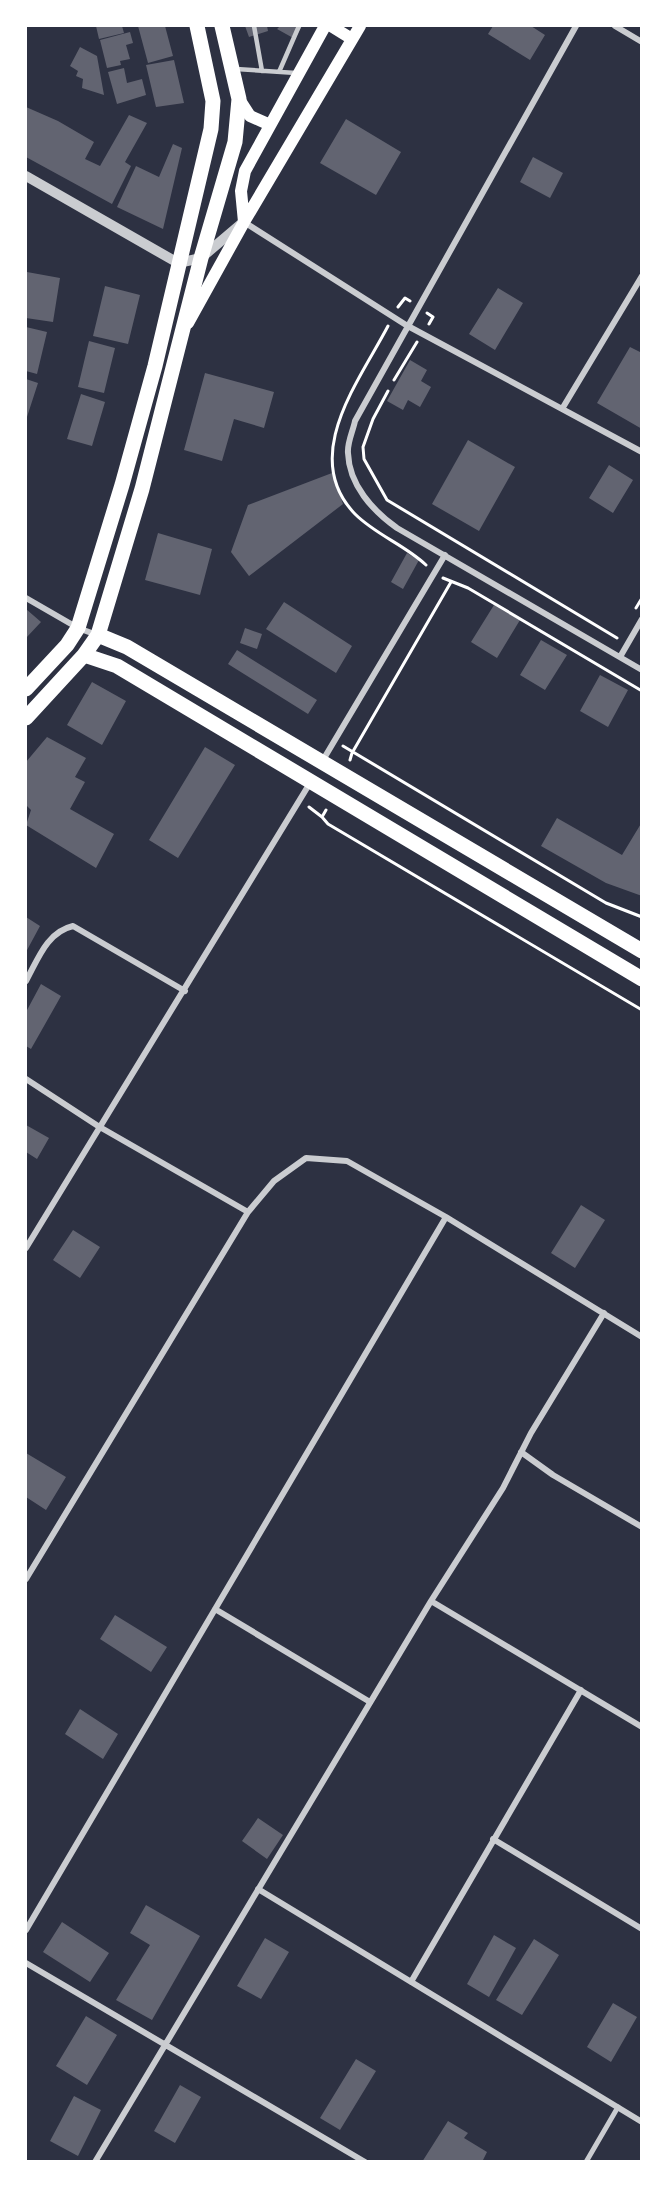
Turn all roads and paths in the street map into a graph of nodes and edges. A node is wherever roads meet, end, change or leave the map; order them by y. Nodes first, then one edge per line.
1 (197, 26) edge
2 (222, 26) edge
3 (254, 26) edge
4 (299, 26) edge
5 (325, 26) edge
6 (331, 26) edge
7 (360, 26) edge
8 (576, 26) edge
9 (615, 26) edge
10 (352, 39) junction
11 (642, 42) edge
12 (233, 69) junction
13 (262, 70) junction
14 (279, 72) junction
15 (298, 73) junction
16 (239, 99) junction
17 (268, 124) junction
18 (26, 176) edge
19 (243, 222) junction
20 (201, 258) junction
21 (178, 263) junction
22 (642, 276) edge
23 (417, 305) junction
24 (393, 316) junction
25 (406, 325) junction
26 (182, 334) junction
27 (423, 334) junction
28 (562, 409) junction
29 (642, 452) edge
30 (445, 555) junction
31 (426, 566) dead end
32 (26, 598) edge
33 (642, 619) edge
34 (78, 628) junction
35 (98, 635) junction
36 (628, 643) junction
37 (84, 655) junction
38 (620, 657) junction
39 (642, 670) edge
40 (26, 689) edge
41 (642, 691) edge
42 (26, 718) edge
43 (351, 753) junction
44 (322, 762) junction
45 (346, 776) junction
46 (310, 783) junction
47 (322, 817) dead end
48 (642, 917) edge
49 (642, 951) edge
50 (642, 979) edge
51 (26, 981) edge
52 (185, 991) junction
53 (642, 1010) edge
54 (26, 1080) edge
55 (98, 1126) junction
56 (248, 1212) junction
57 (446, 1217) junction
58 (26, 1245) edge
59 (604, 1313) junction
60 (642, 1337) edge
61 (521, 1452) junction
62 (642, 1527) edge
63 (26, 1579) edge
64 (431, 1600) junction
65 (215, 1609) junction
66 (581, 1690) junction
67 (370, 1702) junction
68 (642, 1727) edge
69 (493, 1839) junction
70 (258, 1889) junction
71 (642, 1929) edge
72 (26, 1930) edge
73 (26, 1963) edge
74 (411, 1982) junction
75 (165, 2045) junction
76 (618, 2108) junction
77 (642, 2122) edge
78 (94, 2162) edge
79 (365, 2162) edge
80 (586, 2162) edge

1 - 21 main road
2 - 12 main road
3 - 13 lane
4 - 14 lane
5 - 15 main road
6 - 10 main road
7 - 10 main road
8 - 23 street
9 - 11 street
10 - 19 main road
12 - 13 lane
12 - 16 main road
13 - 14 lane
14 - 15 lane
15 - 17 main road
16 - 17 main road
16 - 20 main road
17 - 19 main road
18 - 21 street
19 - 20 street
19 - 24 street
19 - 26 main road
20 - 21 street
20 - 26 main road
21 - 34 main road
22 - 28 street
23 - 24 path
23 - 25 street
23 - 27 path
24 - 25 street
24 - 31 path
25 - 27 street
25 - 30 street
26 - 35 main road
27 - 28 street
27 - 36 path
28 - 29 street
30 - 38 street
30 - 44 street
32 - 34 street
33 - 36 street
34 - 35 street
34 - 40 main road
35 - 37 main road
35 - 44 main road
36 - 38 street
37 - 42 main road
37 - 46 main road
38 - 39 street
41 - 43 path
43 - 45 path
43 - 48 path
44 - 45 main road
45 - 49 main road
46 - 50 main road
46 - 52 street
47 - 53 path
51 - 52 street
52 - 55 street
54 - 55 street
55 - 56 street
55 - 58 street
56 - 57 street
56 - 63 street
57 - 59 street
57 - 65 street
59 - 60 street
59 - 61 street
61 - 62 street
61 - 64 street
64 - 66 street
64 - 67 street
65 - 67 street
65 - 72 street
66 - 68 street
66 - 69 street
67 - 70 street
69 - 71 street
69 - 74 street
70 - 74 street
70 - 75 street
73 - 75 street
74 - 76 street
75 - 78 street
75 - 79 street
76 - 77 street
76 - 80 street

